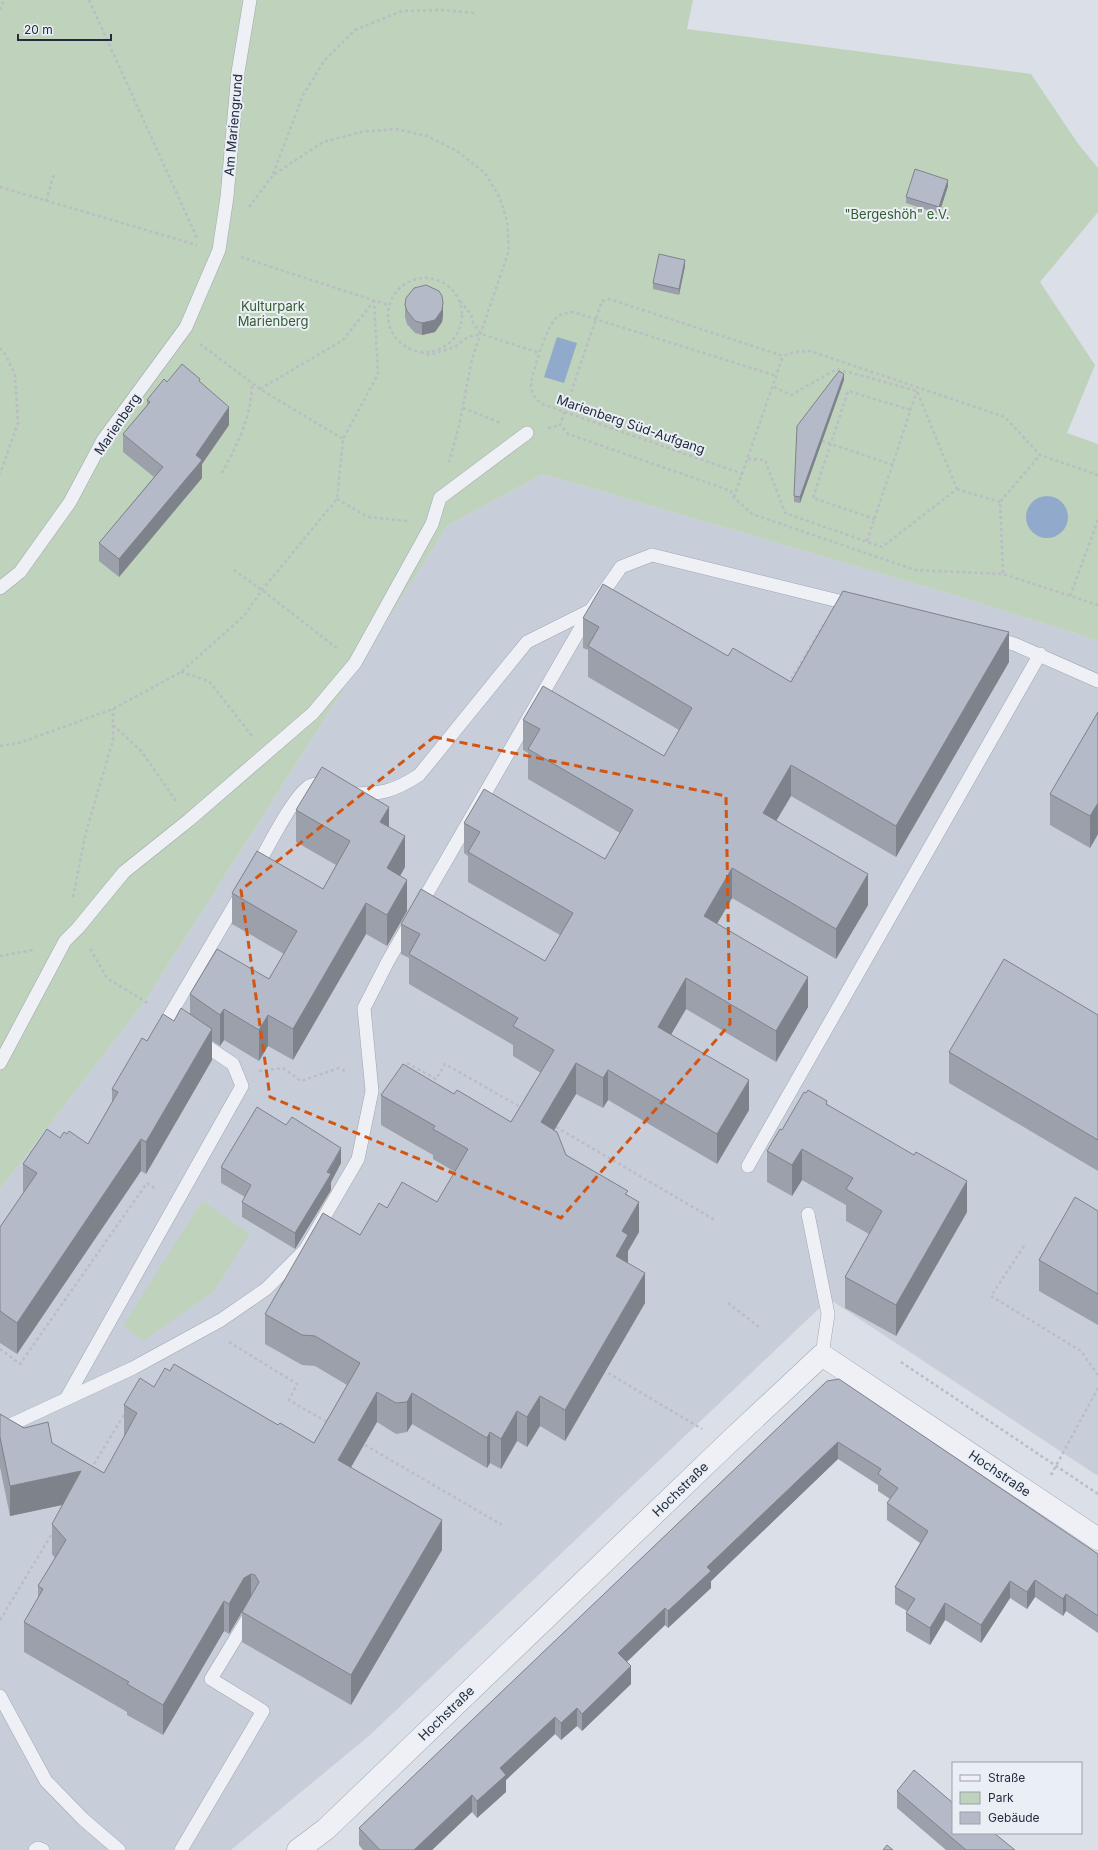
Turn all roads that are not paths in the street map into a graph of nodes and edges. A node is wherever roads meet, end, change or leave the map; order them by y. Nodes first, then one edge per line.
1 (250, 0) edge
2 (219, 250) joint
3 (527, 433) road end
4 (0, 588) edge
5 (868, 608) edge
6 (591, 610) junction
7 (979, 635) edge
8 (1040, 654) junction
9 (1098, 681) edge
10 (0, 1063) edge
11 (748, 1166) dead end
12 (808, 1214) dead end
13 (822, 1355) junction
14 (66, 1399) junction
15 (0, 1434) edge
16 (1098, 1539) edge
17 (251, 1612) edge
18 (0, 1696) edge
19 (35, 1850) edge
20 (43, 1850) edge
21 (119, 1850) edge
22 (181, 1850) edge
23 (298, 1850) edge

1 - 2 lane, Am Mariengrund
2 - 4 lane, Marienberg
3 - 10 lane
5 - 6 lane
6 - 14 lane
6 - 14 lane
7 - 8 lane
8 - 9 lane
8 - 11 lane
12 - 13 lane
13 - 16 street, Hochstraße
13 - 23 street, Hochstraße
14 - 15 lane
17 - 22 lane
18 - 21 lane
19 - 20 lane

